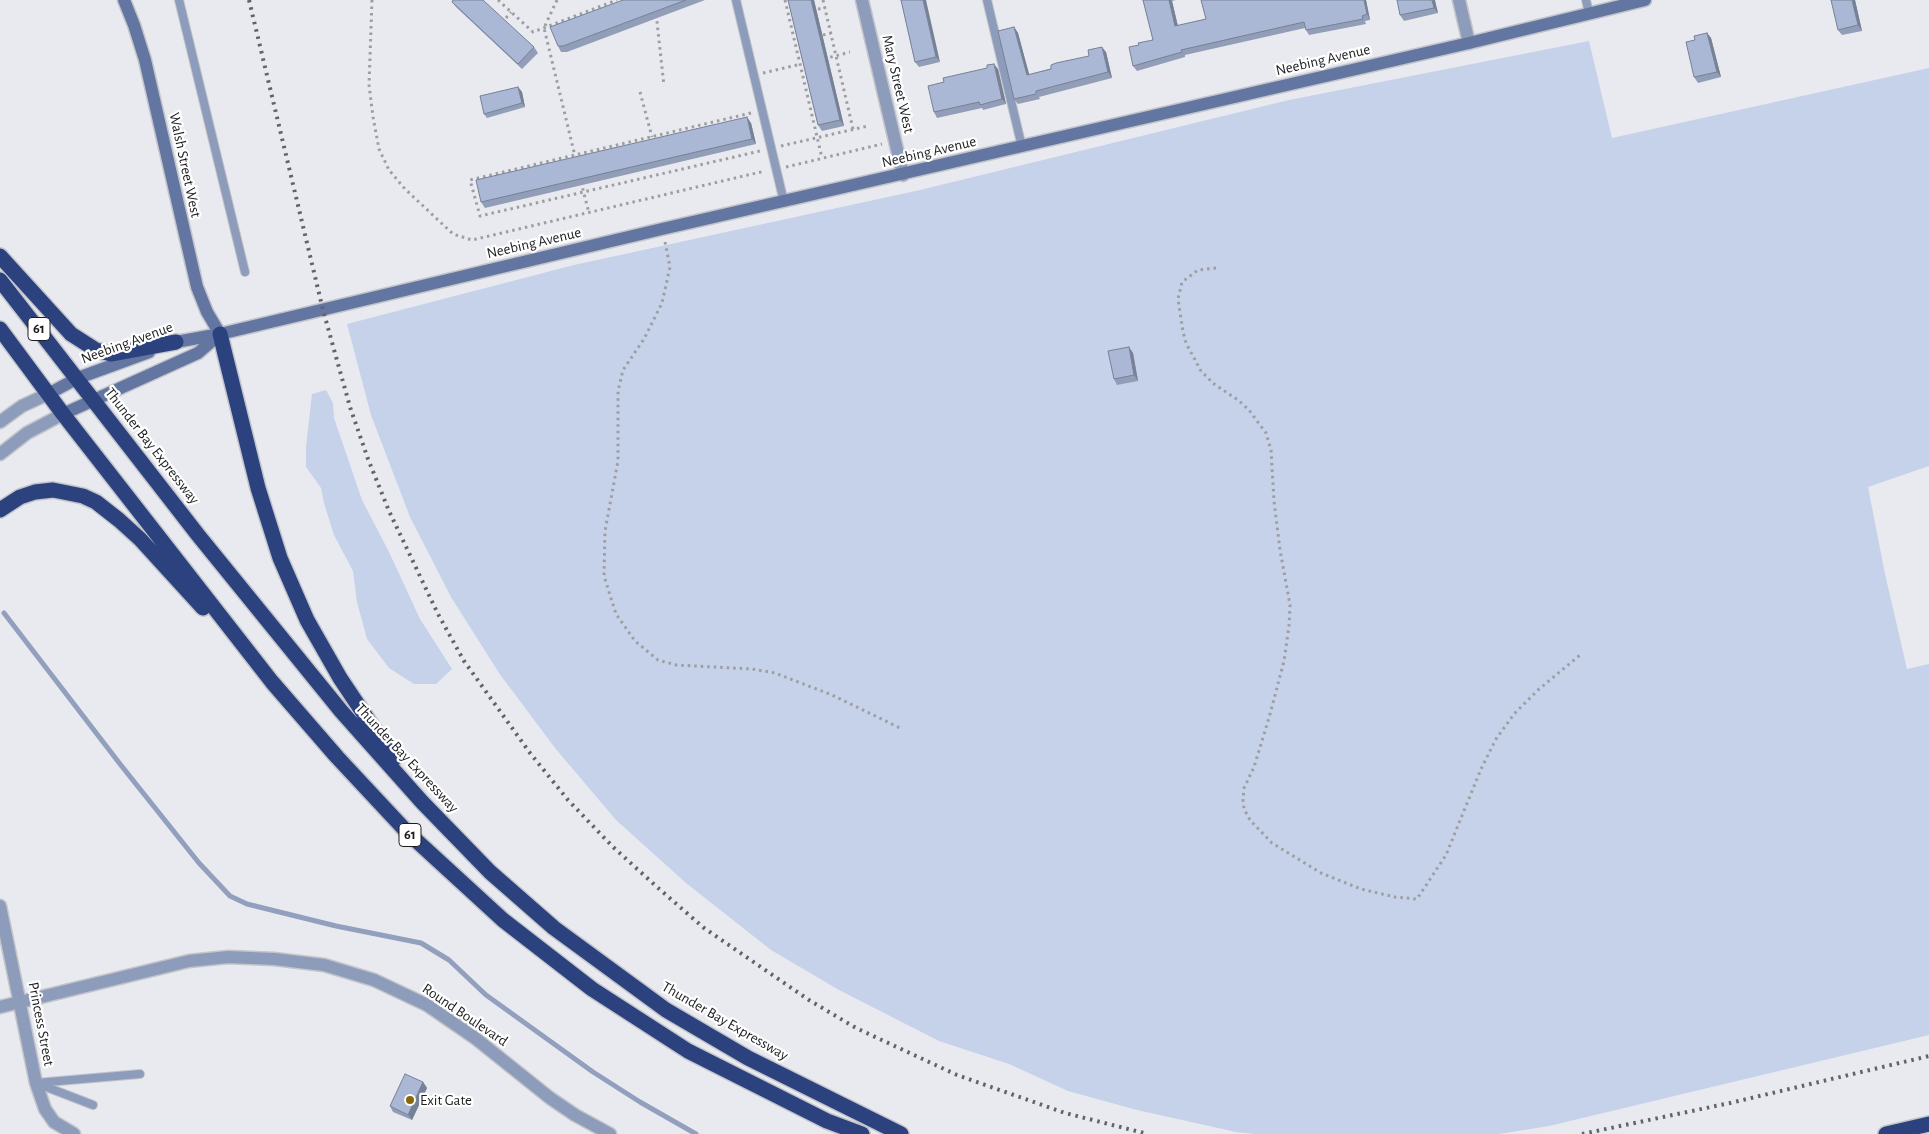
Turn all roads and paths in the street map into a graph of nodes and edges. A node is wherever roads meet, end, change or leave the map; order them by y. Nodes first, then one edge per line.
1 (124, 0) edge
2 (179, 0) edge
3 (372, 0) edge
4 (498, 0) edge
5 (556, 0) edge
6 (617, 0) edge
7 (736, 0) edge
8 (785, 0) edge
9 (823, 0) edge
10 (862, 0) edge
11 (987, 0) edge
12 (1459, 0) edge
13 (1586, 0) edge
14 (1645, 0) edge
15 (651, 7) edge
16 (825, 8) junction
17 (593, 9) junction
18 (818, 9) dead end
19 (511, 12) junction
20 (595, 14) edge
21 (1589, 14) junction
22 (506, 18) edge
23 (544, 28) junction
24 (533, 32) junction
25 (831, 33) junction
26 (824, 35) dead end
27 (529, 38) dead end
28 (1469, 43) junction
29 (850, 52) dead end
30 (836, 56) junction
31 (818, 60) edge
32 (809, 62) edge
33 (800, 64) junction
34 (754, 75) junction
35 (842, 80) junction
36 (836, 81) dead end
37 (664, 86) dead end
38 (640, 92) dead end
39 (848, 109) junction
40 (842, 110) dead end
41 (753, 113) dead end
42 (717, 121) junction
43 (868, 126) dead end
44 (689, 128) junction
45 (718, 128) edge
46 (853, 129) junction
47 (690, 134) edge
48 (652, 137) junction
49 (817, 138) junction
50 (639, 140) junction
51 (895, 142) junction
52 (624, 143) junction
53 (640, 145) edge
54 (611, 146) junction
55 (654, 146) edge
56 (1022, 147) junction
57 (625, 149) edge
58 (771, 149) junction
59 (586, 152) junction
60 (613, 152) edge
61 (574, 155) junction
62 (587, 158) edge
63 (822, 158) junction
64 (577, 164) edge
65 (659, 165) edge
66 (776, 169) junction
67 (579, 174) edge
68 (661, 174) junction
69 (903, 175) junction
70 (481, 177) junction
71 (482, 183) edge
72 (584, 192) junction
73 (784, 202) junction
74 (588, 213) junction
75 (662, 229) junction
76 (0, 256) edge
77 (1216, 268) dead end
78 (245, 272) dead end
79 (0, 280) edge
80 (0, 329) edge
81 (220, 334) junction
82 (176, 342) junction
83 (78, 378) junction
84 (48, 394) junction
85 (94, 401) junction
86 (63, 414) junction
87 (0, 422) edge
88 (0, 454) edge
89 (0, 510) edge
90 (1580, 655) dead end
91 (272, 682) junction
92 (900, 728) dead end
93 (422, 802) junction
94 (0, 906) edge
95 (21, 1002) junction
96 (0, 1007) edge
97 (140, 1074) dead end
98 (36, 1083) junction
99 (93, 1105) dead end
100 (1929, 1124) edge
101 (74, 1134) edge
102 (610, 1134) edge
103 (862, 1134) edge
104 (901, 1134) edge
105 (1886, 1134) edge

1 - 81 main road, Walsh Street West
2 - 78 lane
3 - 74 path
4 - 19 path
5 - 23 path
6 - 17 path
7 - 34 lane
8 - 33 path
9 - 16 path
10 - 51 street, Mary Street West
11 - 56 lane
12 - 28 street
13 - 21 lane
14 - 21 main road, Neebing Avenue
15 - 37 path
16 - 18 path
16 - 25 path
17 - 20 path
17 - 23 path
19 - 22 path
19 - 24 path
21 - 28 main road, Neebing Avenue
23 - 24 path
23 - 61 path
24 - 27 path
25 - 26 path
25 - 30 path
28 - 56 main road, Neebing Avenue
29 - 30 path
30 - 31 path
30 - 35 path
32 - 33 path
33 - 34 path
33 - 49 path
34 - 58 lane
35 - 36 path
35 - 39 path
38 - 48 path
39 - 40 path
39 - 46 path
41 - 42 path
42 - 44 path
42 - 45 path
43 - 46 path
44 - 47 path
44 - 48 path
46 - 49 path
48 - 50 path
48 - 55 path
49 - 58 path
49 - 63 path
50 - 52 path
50 - 53 path
51 - 63 path
51 - 69 street, Mary Street West
52 - 54 path
52 - 57 path
54 - 59 path
54 - 60 path
56 - 69 main road, Neebing Avenue
58 - 66 lane
58 - 68 path
59 - 61 path
59 - 62 path
61 - 64 path
61 - 70 path
63 - 66 path
65 - 68 path
66 - 73 lane
66 - 74 path
67 - 72 path
68 - 72 path
69 - 73 main road, Neebing Avenue
70 - 71 path
70 - 72 path
72 - 74 path
73 - 75 main road, Neebing Avenue
75 - 81 main road, Neebing Avenue
75 - 92 path
76 - 82 highway
77 - 90 path
79 - 83 highway, Thunder Bay Expressway / 61
80 - 84 highway, 61
81 - 82 main road, Neebing Avenue
81 - 85 main road, Neebing Avenue
81 - 93 highway
82 - 83 main road, Neebing Avenue
83 - 84 main road, Neebing Avenue
83 - 85 highway, Thunder Bay Expressway / 61
84 - 86 highway, 61
84 - 87 street
85 - 86 main road, Neebing Avenue
85 - 93 highway, Thunder Bay Expressway / 61
86 - 88 street
86 - 91 highway, 61
89 - 91 highway
91 - 103 highway, 61
93 - 104 highway, Thunder Bay Expressway / 61
94 - 95 street, Princess Street
95 - 96 street, Round Boulevard
95 - 98 street, Princess Street
95 - 102 street, Round Boulevard
97 - 98 lane
98 - 99 lane
98 - 101 street, Princess Street
100 - 105 highway

